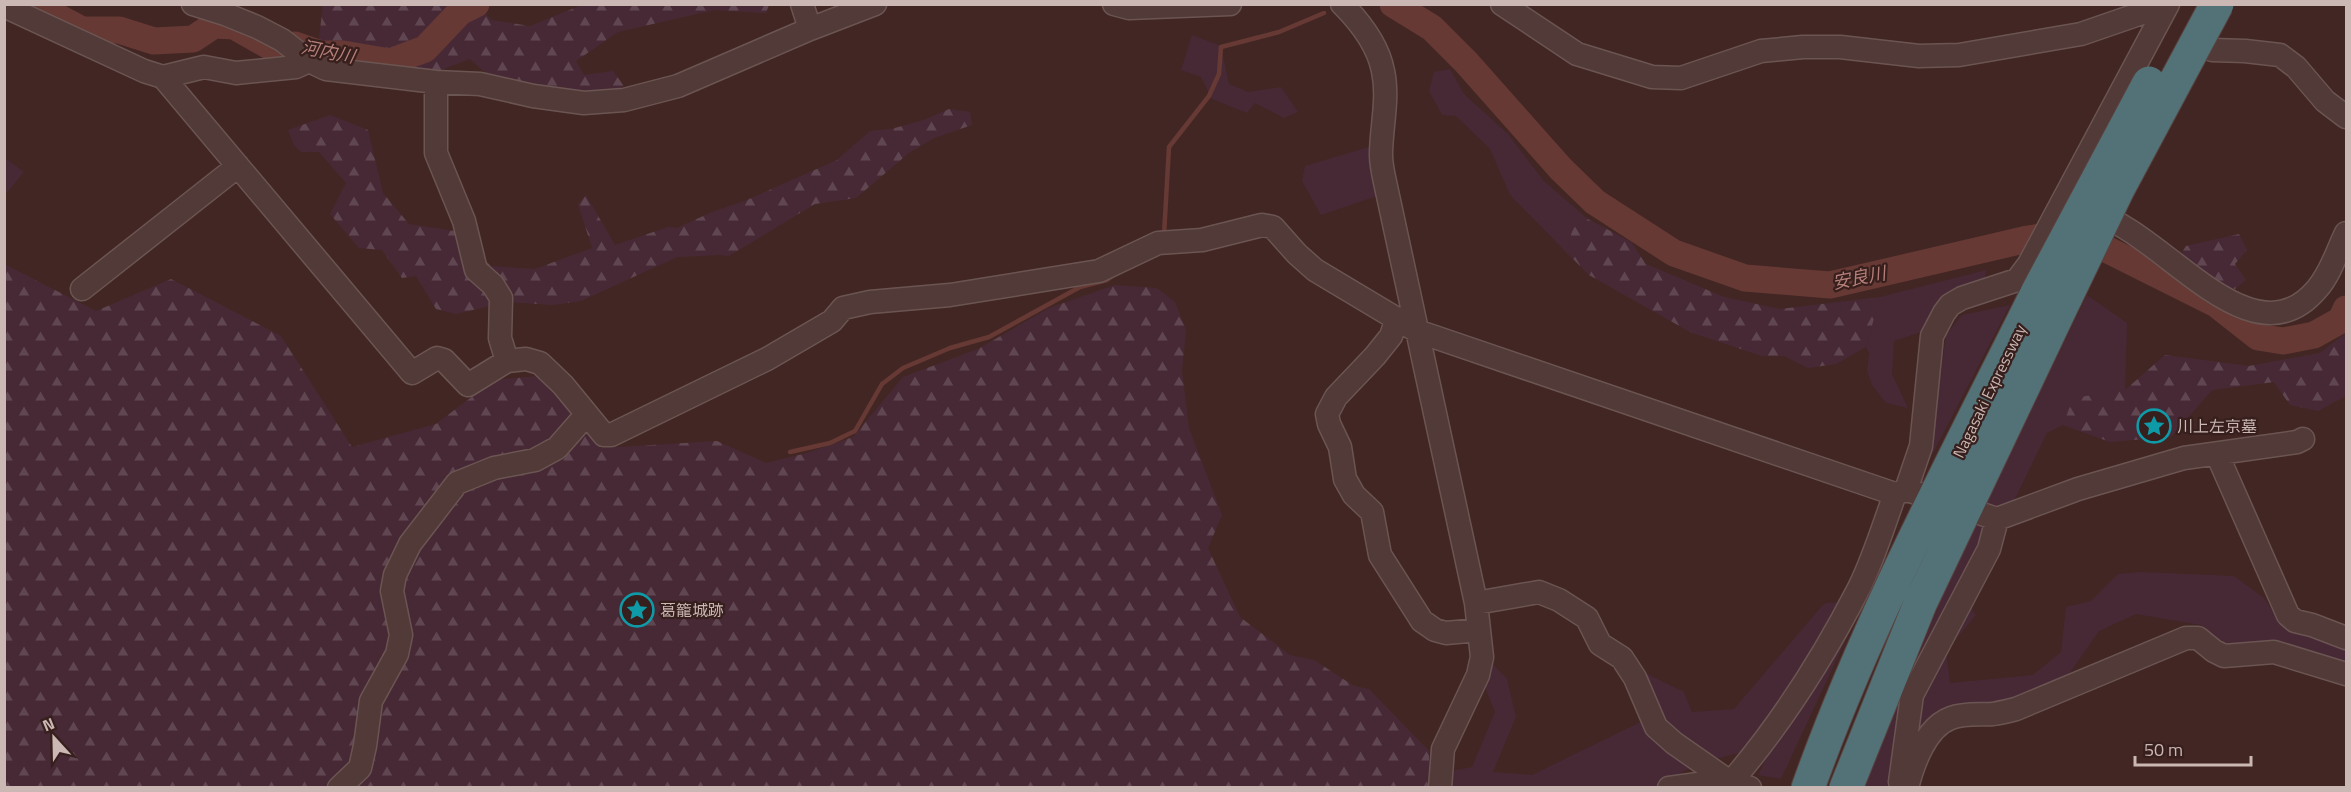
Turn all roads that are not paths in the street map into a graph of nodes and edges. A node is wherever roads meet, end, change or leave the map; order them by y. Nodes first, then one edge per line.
1 (193, 4) edge
2 (802, 4) edge
3 (874, 4) edge
4 (1114, 4) edge
5 (1230, 4) edge
6 (1342, 4) edge
7 (1502, 4) edge
8 (2168, 4) edge
9 (2193, 4) edge
10 (2217, 4) edge
11 (4, 6) edge
12 (810, 29) junction
13 (2212, 50) dead end
14 (297, 52) junction
15 (163, 77) junction
16 (436, 82) junction
17 (2346, 117) edge
18 (238, 166) junction
19 (2056, 212) junction
20 (2346, 233) edge
21 (2044, 285) junction
22 (82, 289) dead end
23 (1397, 318) junction
24 (1417, 331) junction
25 (507, 360) junction
26 (586, 415) junction
27 (2303, 439) dead end
28 (2217, 454) junction
29 (1907, 492) junction
30 (1476, 603) junction
31 (1479, 630) junction
32 (2346, 638) edge
33 (2346, 674) edge
34 (1832, 718) junction
35 (1736, 783) edge
36 (339, 788) edge
37 (1440, 788) edge
38 (1669, 788) edge
39 (1797, 788) edge
40 (1808, 788) edge
41 (1846, 788) edge
42 (1899, 788) edge
43 (1907, 788) edge

1 - 14 street
2 - 12 street
3 - 12 street
4 - 5 street
6 - 24 street
7 - 8 street
8 - 19 street
9 - 21 highway, Nagasaki Expressway, bridge
10 - 21 highway, Nagasaki Expressway, bridge
11 - 15 street
12 - 16 street
13 - 17 street
14 - 15 street
14 - 16 street
15 - 18 street
16 - 25 street
18 - 22 street
18 - 25 street
19 - 20 street
19 - 21 street
21 - 29 street
21 - 34 highway, Nagasaki Expressway
21 - 41 highway, Nagasaki Expressway
23 - 24 street
23 - 26 street
23 - 31 street
24 - 29 street
24 - 30 street
25 - 26 street
26 - 36 street
27 - 28 street
28 - 32 street
28 - 42 street
29 - 35 street
30 - 31 street
30 - 35 street
31 - 37 street
33 - 43 street
34 - 39 highway
34 - 40 highway, Nagasaki Expressway
35 - 38 street

